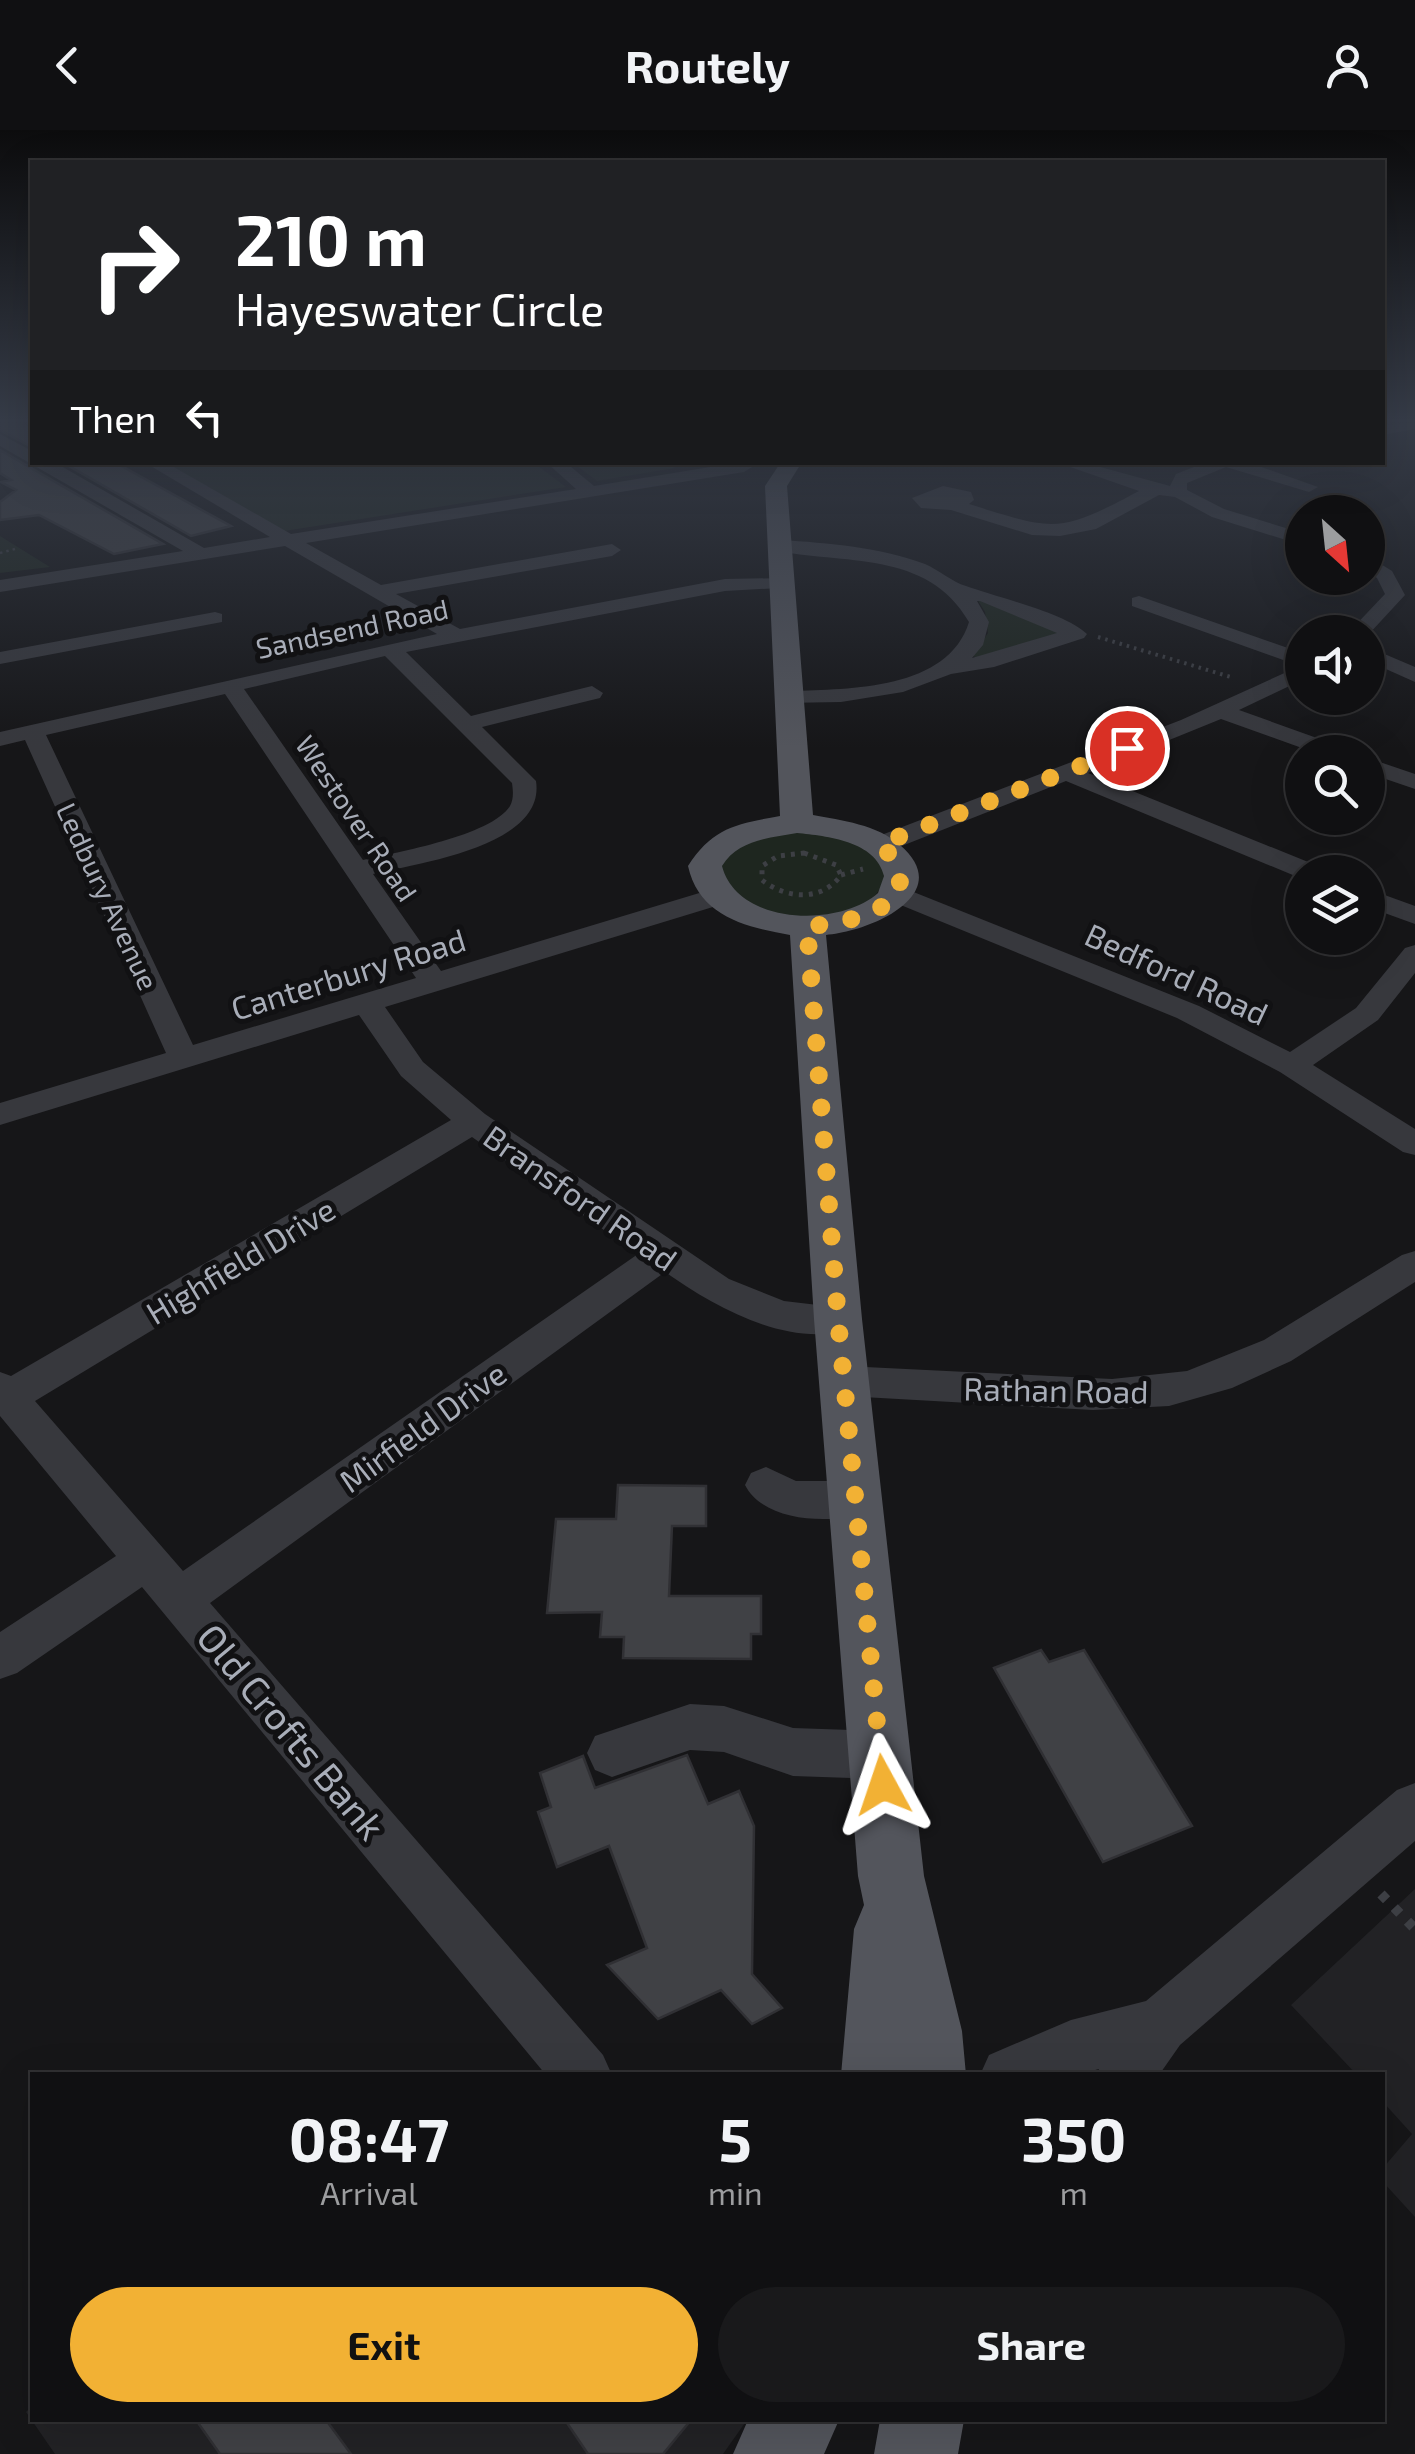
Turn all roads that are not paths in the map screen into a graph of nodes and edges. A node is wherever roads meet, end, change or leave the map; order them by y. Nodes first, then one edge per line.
1 (171, 531) edge
2 (268, 531) edge
3 (348, 531) edge
4 (779, 531) edge
5 (1034, 531) edge
6 (1081, 531) edge
7 (289, 541) junction
8 (780, 546) junction
9 (612, 550) dead end
10 (204, 555) junction
11 (1385, 565) edge
12 (1398, 566) dead end
13 (1385, 575) edge
14 (780, 582) junction
15 (0, 586) edge
16 (378, 591) junction
17 (960, 591) junction
18 (1405, 596) edge
19 (1139, 602) dead end
20 (1381, 615) edge
21 (215, 618) dead end
22 (456, 636) junction
23 (390, 649) junction
24 (1285, 654) edge
25 (0, 658) edge
26 (1385, 661) edge
27 (946, 668) junction
28 (1415, 675) edge
29 (1285, 680) edge
30 (230, 685) junction
31 (592, 693) dead end
32 (791, 698) junction
33 (1221, 711) junction
34 (466, 724) junction
35 (32, 732) junction
36 (1287, 735) edge
37 (0, 739) edge
38 (1385, 771) edge
39 (1064, 772) junction
40 (1415, 782) edge
41 (797, 823) junction
42 (880, 844) junction
43 (1285, 862) edge
44 (354, 870) junction
45 (896, 893) junction
46 (716, 898) junction
47 (1385, 903) edge
48 (1415, 916) edge
49 (807, 926) junction
50 (1415, 954) edge
51 (435, 984) junction
52 (366, 1004) junction
53 (184, 1059) junction
54 (1291, 1066) junction
55 (0, 1114) edge
56 (473, 1122) junction
57 (1415, 1144) edge
58 (664, 1254) junction
59 (1415, 1264) edge
60 (838, 1319) junction
61 (845, 1381) junction
62 (4, 1392) edge
63 (766, 1485) dead end
64 (856, 1498) junction
65 (146, 1560) junction
66 (180, 1599) junction
67 (0, 1658) edge
68 (612, 1753) dead end
69 (880, 1754) junction
70 (1415, 1808) edge
71 (891, 1876) junction
72 (1160, 2025) junction
73 (580, 2072) edge
74 (877, 2072) edge
75 (930, 2072) edge
76 (1016, 2072) edge
77 (1127, 2072) edge
78 (796, 2422) edge
79 (922, 2422) edge
80 (775, 2454) edge
81 (916, 2454) edge

1 - 10 street
2 - 7 street
3 - 7 street
4 - 8 main road
5 - 6 street
7 - 10 street
7 - 16 street
8 - 14 main road
8 - 17 street
9 - 16 street
10 - 15 street
11 - 12 street
13 - 18 street
14 - 22 street, Sandsend Road
14 - 32 main road
16 - 22 street
17 - 27 street
17 - 27 street
18 - 20 street
19 - 24 street
21 - 25 street
22 - 23 street, Sandsend Road
23 - 30 street, Sandsend Road
23 - 34 street
26 - 28 street
27 - 32 street
29 - 33 street
30 - 35 street, Sandsend Road
30 - 44 street, Westover Road
31 - 34 street
32 - 41 main road
33 - 36 street
33 - 39 street
34 - 44 street
35 - 37 street, Sandsend Road
35 - 53 street, Ledbury Avenue
38 - 40 street
39 - 42 street
39 - 43 street
41 - 42 main road
41 - 46 main road
42 - 45 main road
44 - 51 street, Westover Road
45 - 49 main road
45 - 54 street, Bedford Road
46 - 49 main road
46 - 51 street, Canterbury Road
47 - 48 street
49 - 60 main road
50 - 54 street
51 - 52 street, Canterbury Road
52 - 53 street, Canterbury Road
52 - 56 street, Bransford Road
53 - 55 street, Canterbury Road
54 - 57 street, Bedford Road
56 - 58 street, Bransford Road
56 - 62 street, Highfield Drive
58 - 60 street, Bransford Road
58 - 66 street, Mirfield Drive
59 - 61 street, Rathan Road
60 - 61 main road
61 - 64 main road
62 - 65 street, Old Crofts Bank
63 - 64 street
64 - 69 main road
65 - 66 street, Old Crofts Bank
65 - 67 street
66 - 73 street, Old Crofts Bank
68 - 69 street
69 - 71 main road
70 - 72 street
71 - 74 main road
71 - 75 main road
72 - 76 street
72 - 77 street
78 - 80 main road
79 - 81 main road

